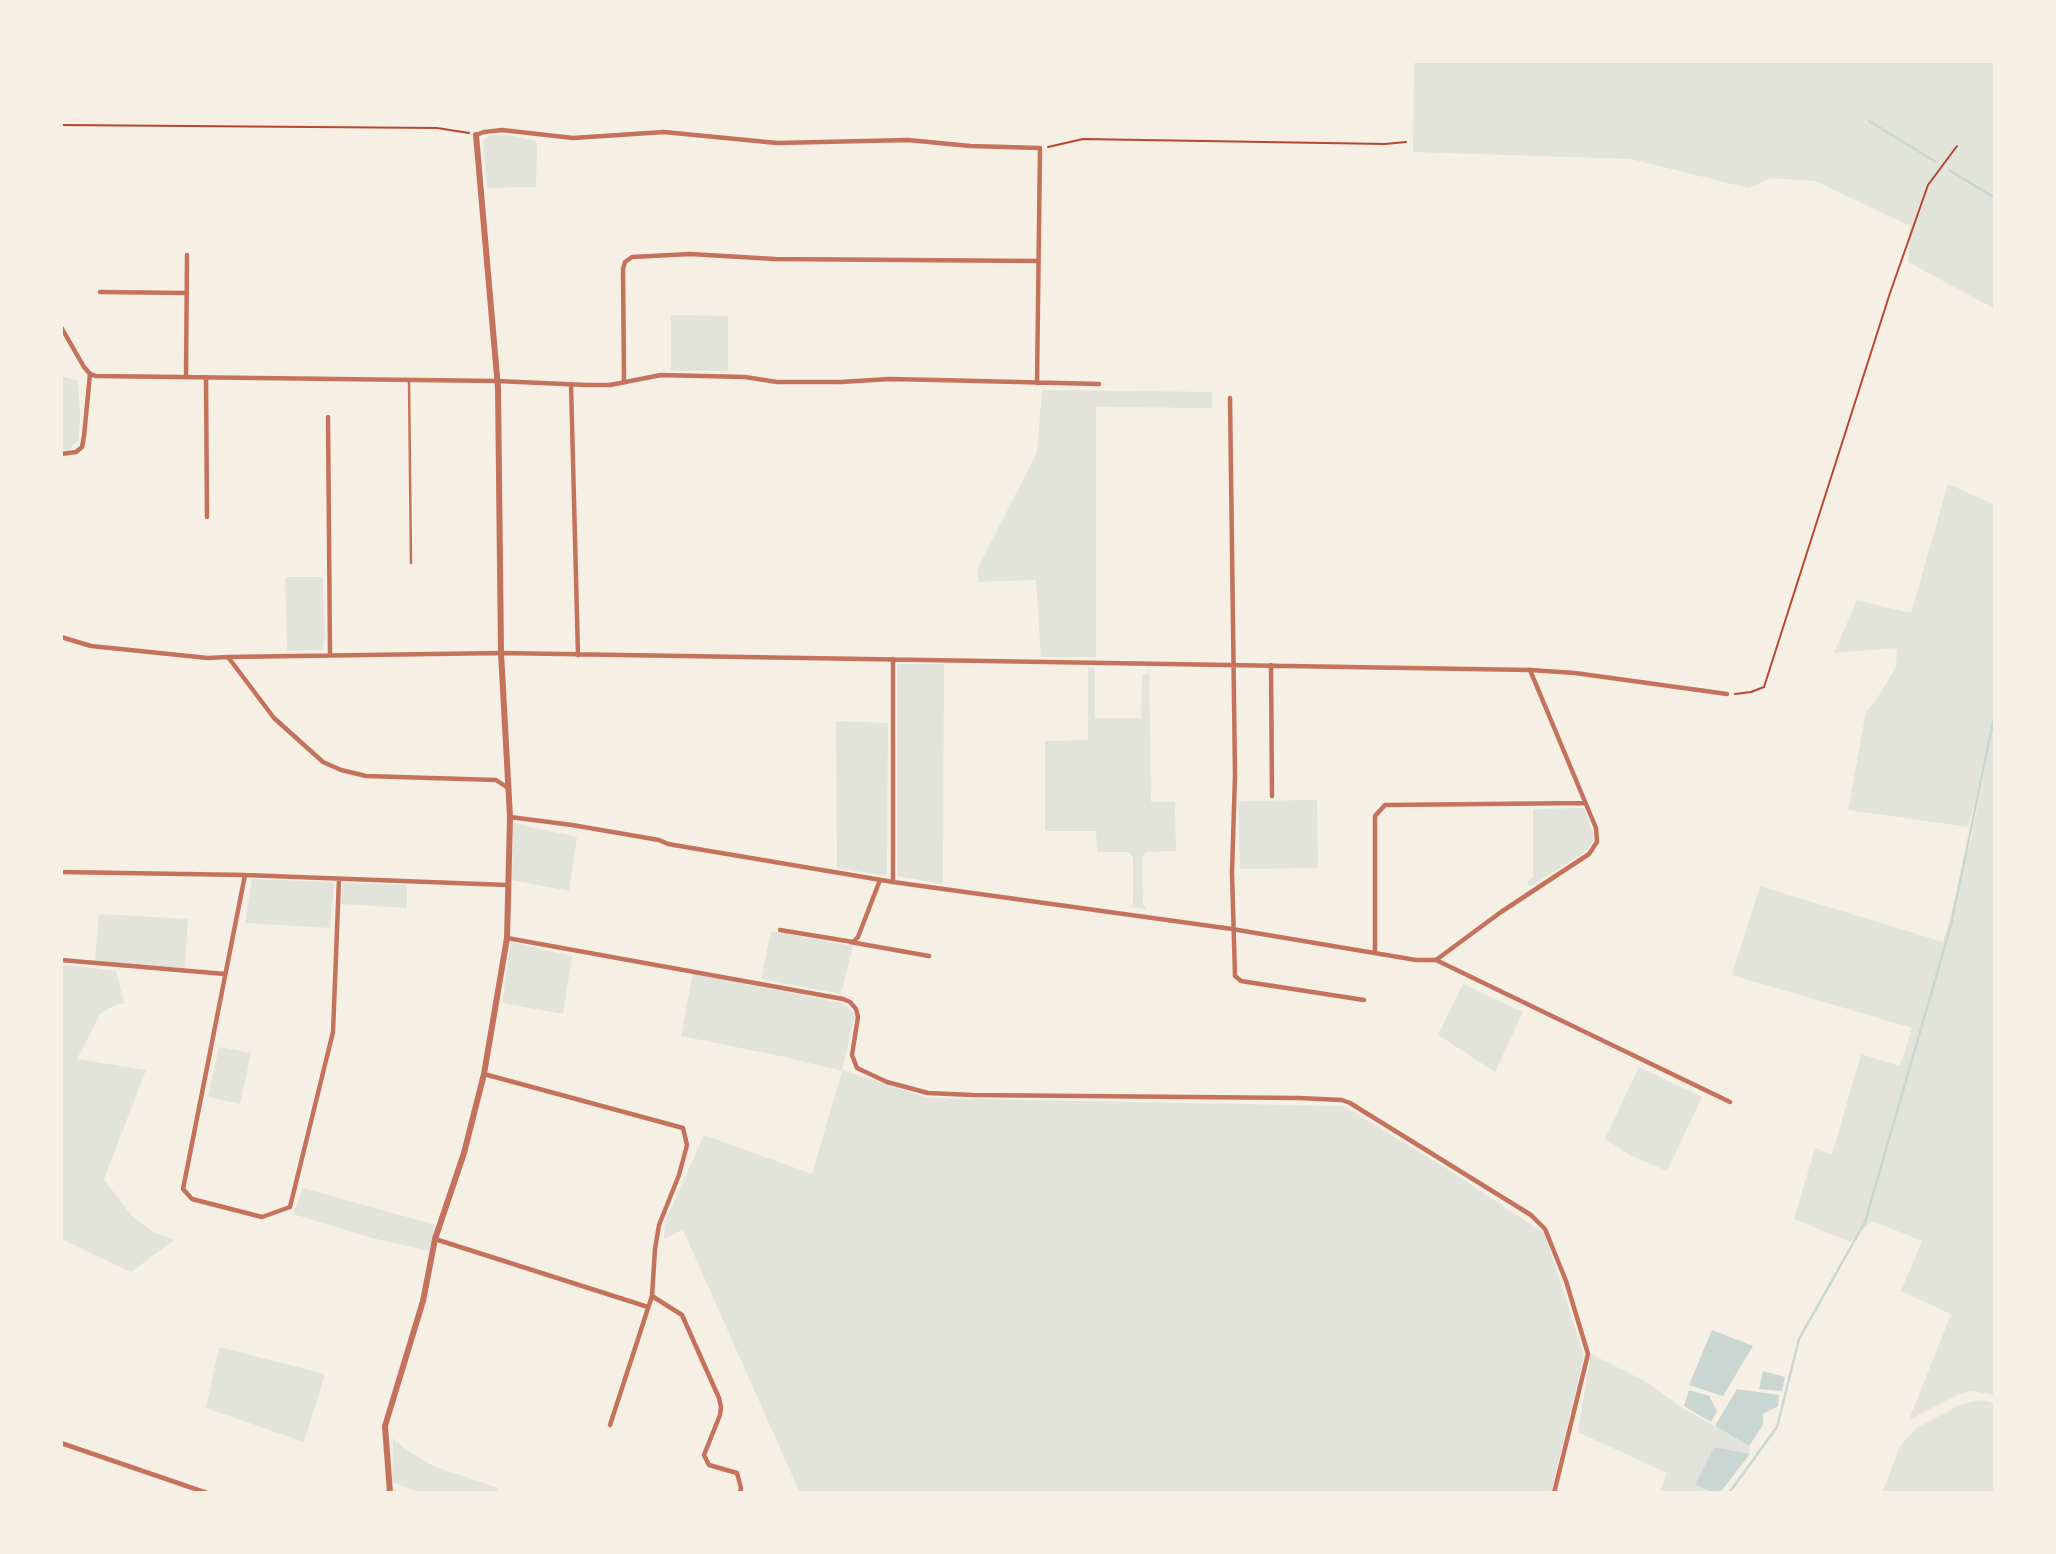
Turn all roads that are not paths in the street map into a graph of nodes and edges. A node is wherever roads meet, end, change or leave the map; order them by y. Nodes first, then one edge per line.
1 (476, 135) joint
2 (187, 255) dead end
3 (1038, 261) junction
4 (100, 292) dead end
5 (187, 293) junction
6 (61, 327) edge
7 (90, 374) junction
8 (186, 377) junction
9 (206, 377) junction
10 (410, 380) junction
11 (498, 381) junction
12 (624, 382) junction
13 (1037, 383) junction
14 (571, 384) junction
15 (1099, 384) dead end
16 (1230, 398) dead end
17 (328, 417) dead end
18 (61, 454) edge
19 (207, 517) dead end
20 (411, 563) dead end
21 (61, 637) edge
22 (501, 653) junction
23 (330, 654) junction
24 (578, 655) junction
25 (228, 657) junction
26 (893, 659) junction
27 (1233, 664) junction
28 (1271, 665) junction
29 (1530, 670) junction
30 (1727, 694) road end
31 (508, 788) junction
32 (1272, 796) dead end
33 (1585, 803) junction
34 (510, 817) junction
35 (61, 872) edge
36 (245, 876) junction
37 (339, 879) junction
38 (880, 880) junction
39 (893, 882) junction
40 (507, 885) junction
41 (1232, 929) junction
42 (780, 930) dead end
43 (507, 937) junction
44 (849, 942) junction
45 (1375, 951) junction
46 (929, 956) dead end
47 (61, 960) edge
48 (1436, 961) junction
49 (225, 974) junction
50 (1364, 1000) dead end
51 (484, 1074) junction
52 (1730, 1102) dead end
53 (435, 1239) junction
54 (652, 1296) junction
55 (648, 1307) junction
56 (610, 1425) dead end
57 (61, 1443) edge
58 (207, 1493) edge
59 (390, 1493) edge
60 (740, 1493) edge
61 (1554, 1493) edge

1 - 3 street
1 - 11 street
2 - 5 street
3 - 12 street
3 - 13 street
4 - 5 street
5 - 8 street
6 - 7 street
7 - 8 street
7 - 18 street
8 - 9 street
9 - 10 street
9 - 19 street
10 - 11 street
10 - 20 lane
11 - 14 street
11 - 22 street
12 - 13 street
12 - 14 street
13 - 15 street
14 - 24 street
16 - 27 street
17 - 23 street
21 - 25 street
22 - 23 street
22 - 24 street
22 - 31 street
23 - 25 street
24 - 26 street
25 - 31 street
26 - 27 street
26 - 39 street
27 - 28 street
27 - 41 street
28 - 29 street
28 - 32 street
29 - 30 street
29 - 33 street
31 - 34 street
33 - 45 street
33 - 48 street
34 - 38 street
34 - 40 street
35 - 36 street
36 - 37 street
36 - 49 street
37 - 40 street
37 - 49 street
38 - 39 street
38 - 44 street
39 - 41 street
40 - 43 street
41 - 45 street
41 - 50 street
42 - 44 street
43 - 51 street
43 - 61 street
44 - 46 street
45 - 48 street
47 - 49 street
48 - 52 street
51 - 53 street
51 - 54 street
53 - 55 street
53 - 59 street
54 - 55 street
54 - 60 street
55 - 56 street
57 - 58 street

